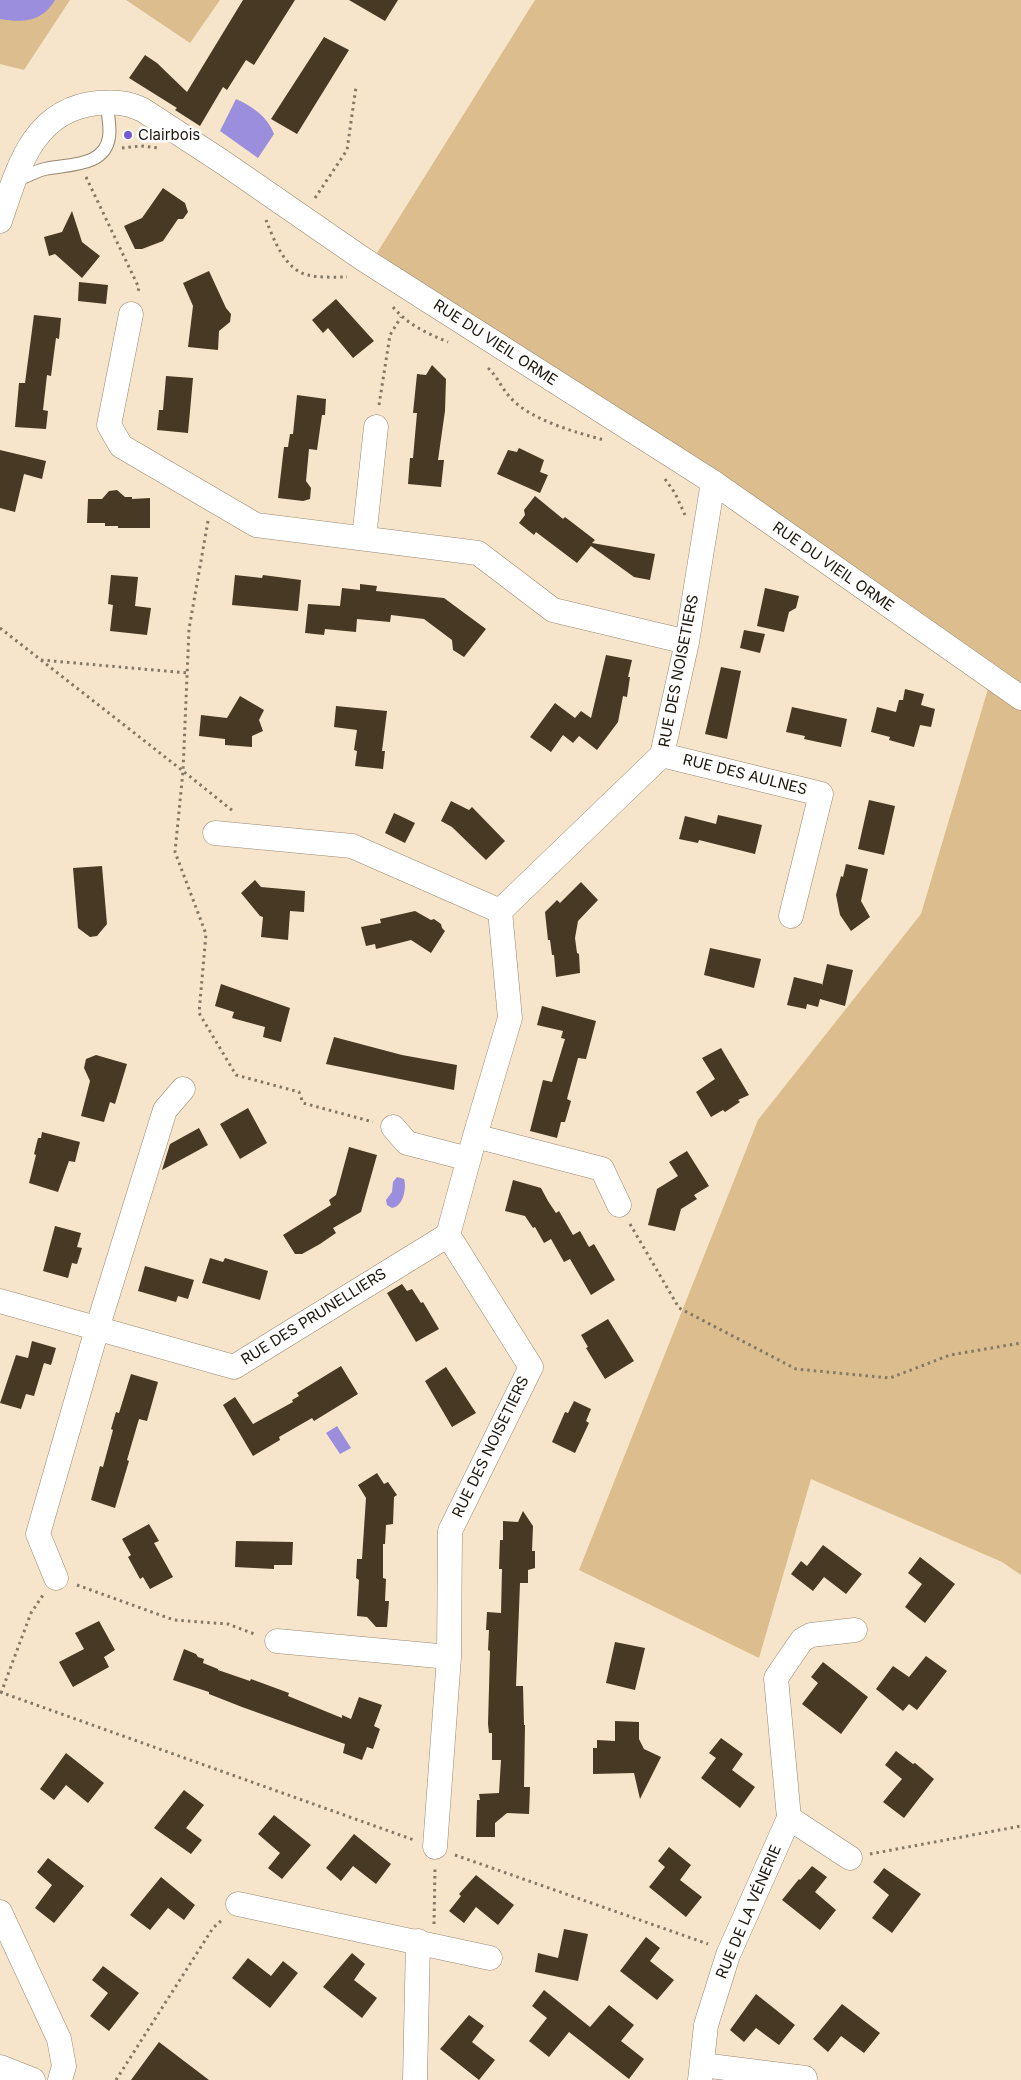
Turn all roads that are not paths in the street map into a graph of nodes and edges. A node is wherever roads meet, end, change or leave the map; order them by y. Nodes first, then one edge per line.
1 (107, 102) junction
2 (13, 182) junction
3 (0, 220) edge
4 (131, 314) road end
5 (376, 427) road end
6 (713, 482) junction
7 (364, 538) junction
8 (687, 642) junction
9 (1021, 698) edge
10 (662, 755) junction
11 (215, 834) dead end
12 (500, 911) junction
13 (791, 916) dead end
14 (183, 1088) dead end
15 (393, 1127) road end
16 (472, 1148) junction
17 (619, 1205) road end
18 (448, 1235) junction
19 (0, 1302) edge
20 (97, 1329) junction
21 (56, 1578) road end
22 (855, 1630) dead end
23 (277, 1641) road end
24 (448, 1657) junction
25 (789, 1818) junction
26 (435, 1848) road end
27 (850, 1858) road end
28 (238, 1904) road end
29 (0, 1912) edge
30 (426, 1943) junction
31 (490, 1958) dead end
32 (0, 2067) edge
33 (701, 2073) edge
34 (805, 2078) dead end
35 (32, 2080) edge
36 (60, 2080) edge
37 (415, 2080) edge

1 - 2 street, RUE DU VIEIL ORME
1 - 2 lane
1 - 6 street, RUE DU VIEIL ORME
2 - 3 street, RUE DU VIEIL ORME
4 - 7 street
5 - 7 street
6 - 8 street, RUE DES NOISETIERS
6 - 9 street, RUE DU VIEIL ORME
7 - 8 street
8 - 10 street, RUE DES NOISETIERS
10 - 12 street, RUE DES NOISETIERS
10 - 13 street, RUE DES AULNES
11 - 12 street
12 - 16 street
14 - 20 street
15 - 16 street
16 - 17 street
16 - 18 street
18 - 20 street, RUE DES PRUNELLIERS
18 - 24 street, RUE DES NOISETIERS
19 - 20 street, RUE DES PRUNELLIERS
20 - 21 street
22 - 25 street, RUE DE LA VÉNERIE
23 - 24 street
24 - 26 street, RUE DES NOISETIERS
25 - 27 street
25 - 33 street, RUE DE LA VÉNERIE
28 - 30 street
29 - 36 street
30 - 31 street
30 - 37 street
32 - 35 street
33 - 34 street, RUE DE LA VÉNERIE

